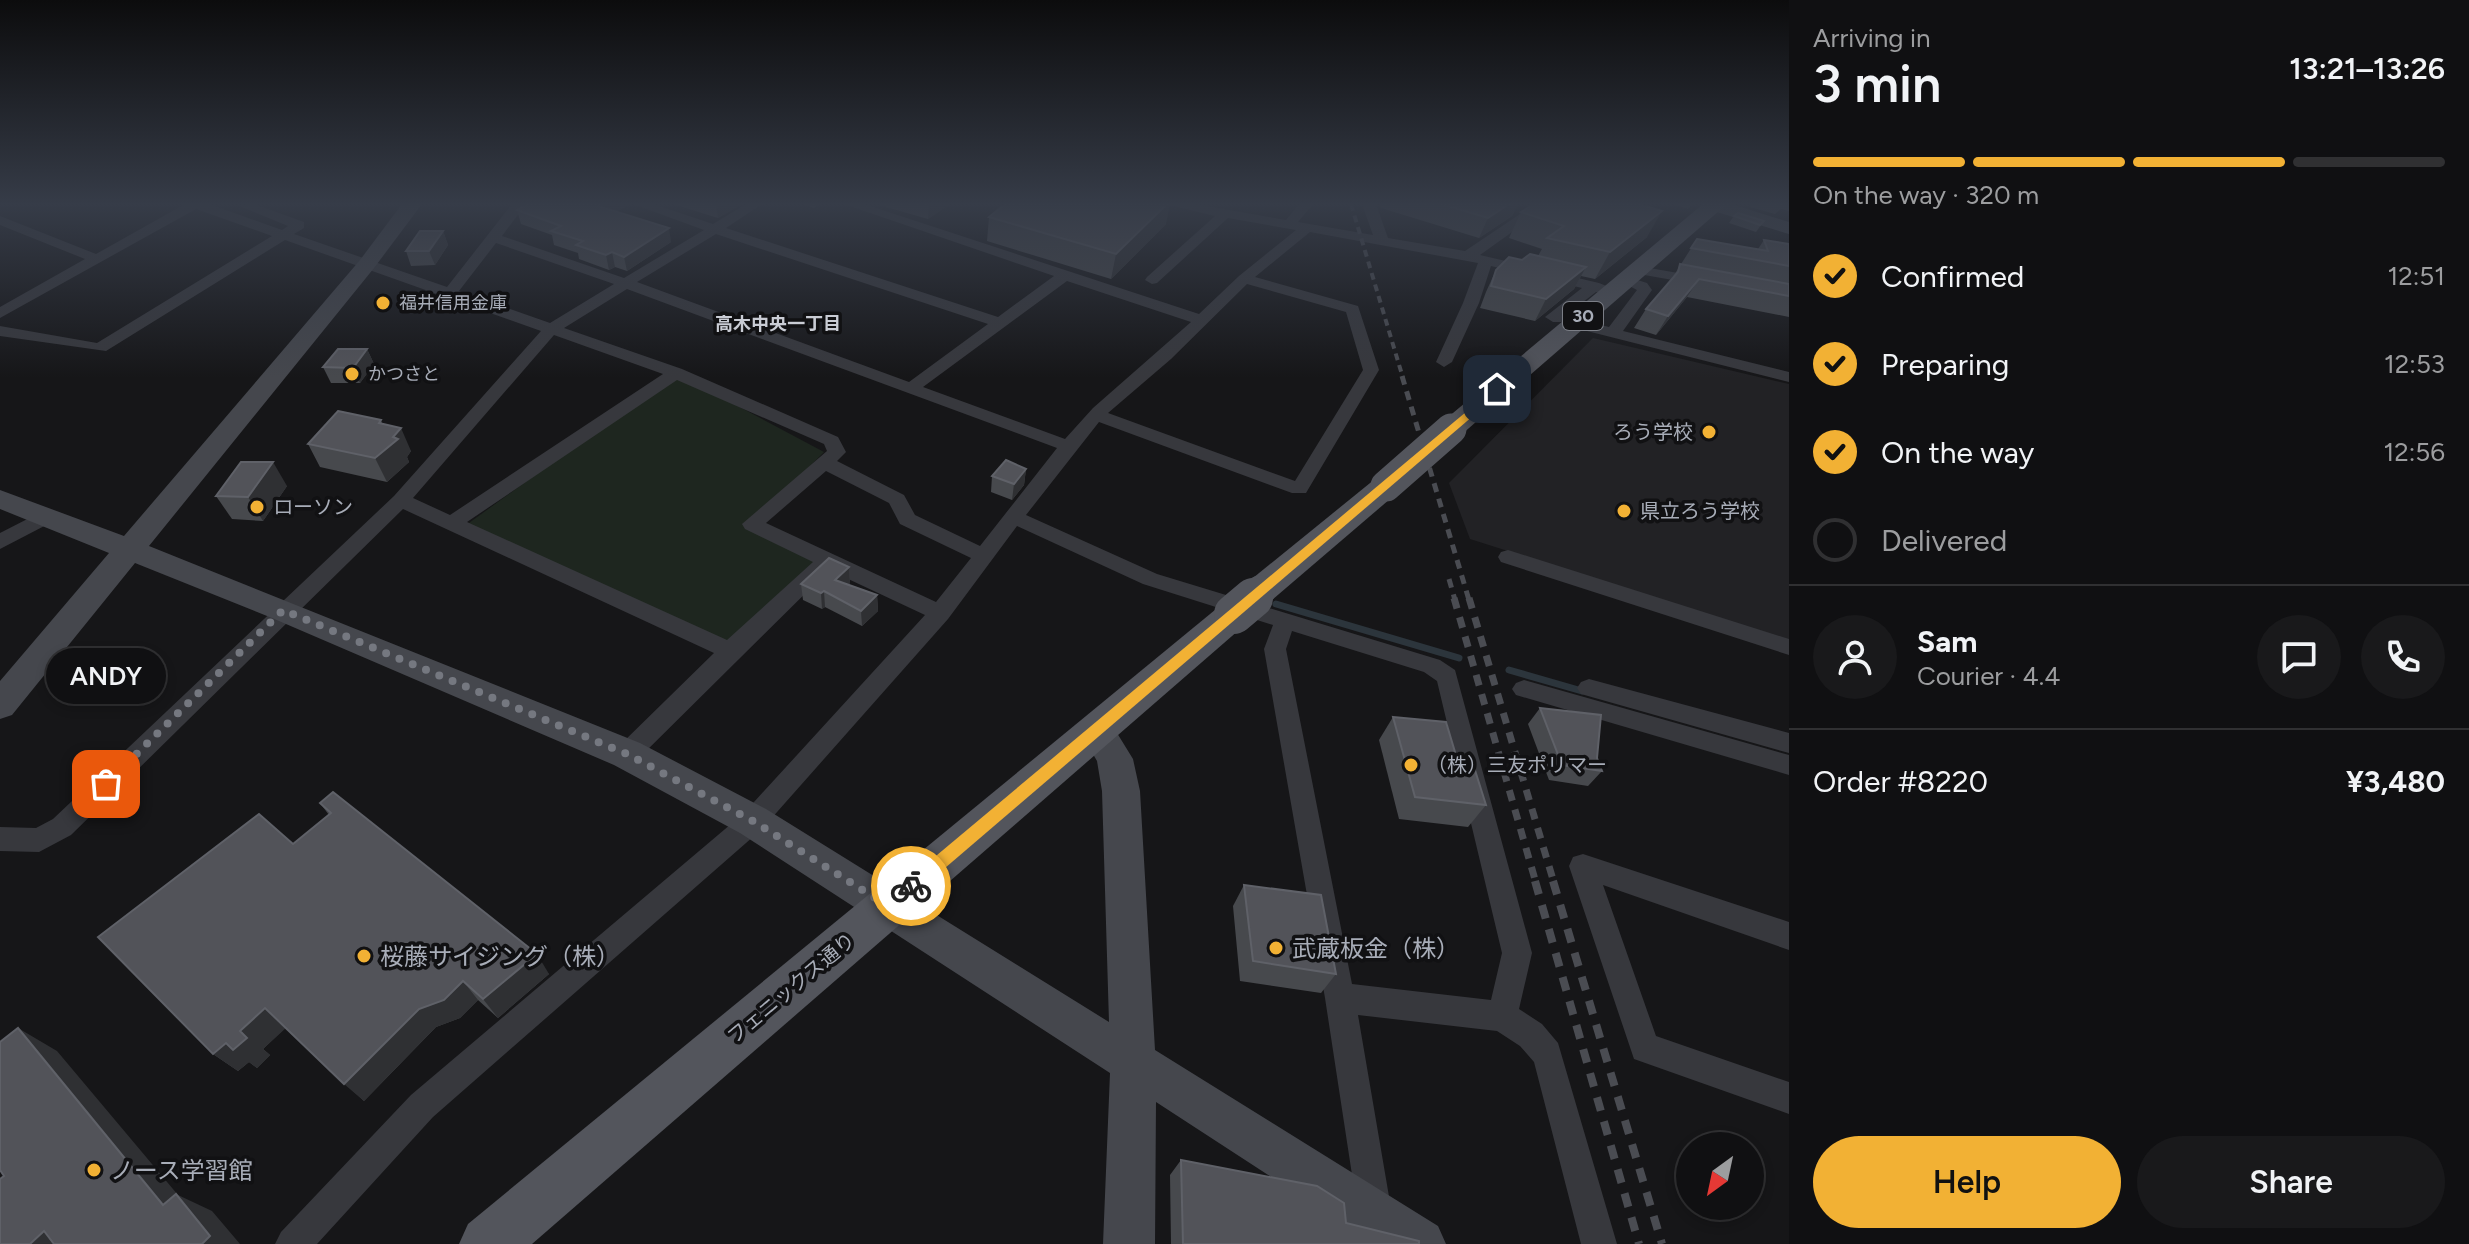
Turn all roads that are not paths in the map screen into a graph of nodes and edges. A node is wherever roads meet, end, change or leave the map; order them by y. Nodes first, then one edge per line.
1 (92, 262) edge
2 (237, 262) edge
3 (361, 262) edge
4 (475, 262) edge
5 (568, 262) edge
6 (660, 262) edge
7 (817, 262) edge
8 (1026, 262) edge
9 (1172, 262) edge
10 (1265, 262) edge
11 (1485, 262) edge
12 (1503, 262) edge
13 (1642, 262) edge
14 (367, 264) junction
15 (1065, 275) junction
16 (1244, 279) junction
17 (1152, 280) dead end
18 (628, 282) junction
19 (1617, 282) junction
20 (1713, 283) edge
21 (450, 293) junction
22 (0, 313) edge
23 (1559, 319) dead end
24 (1200, 320) junction
25 (1000, 323) junction
26 (1585, 326) dead end
27 (551, 329) junction
28 (0, 331) edge
29 (1613, 333) junction
30 (1444, 362) dead end
31 (676, 373) junction
32 (1789, 377) edge
33 (909, 390) junction
34 (1096, 415) junction
35 (1068, 446) junction
36 (824, 462) junction
37 (0, 499) edge
38 (401, 500) junction
39 (45, 517) junction
40 (1016, 518) junction
41 (452, 523) junction
42 (0, 542) edge
43 (127, 551) junction
44 (985, 557) junction
45 (1508, 557) dead end
46 (827, 560) junction
47 (283, 610) junction
48 (940, 613) junction
49 (1285, 621) junction
50 (1789, 647) edge
51 (730, 651) junction
52 (1589, 688) dead end
53 (1524, 689) dead end
54 (0, 705) edge
55 (1097, 730) junction
56 (1789, 743) edge
57 (627, 754) junction
58 (1789, 765) edge
59 (753, 821) junction
60 (0, 839) edge
61 (888, 906) junction
62 (1789, 936) edge
63 (1340, 998) junction
64 (1502, 1016) junction
65 (1133, 1062) junction
66 (1789, 1098) edge
67 (1375, 1215) junction
68 (293, 1244) edge
69 (488, 1244) edge
70 (1129, 1244) edge
71 (1420, 1244) edge
72 (1599, 1244) edge

1 - 22 street
2 - 28 street
3 - 14 street
4 - 21 street
5 - 18 street
6 - 18 street
7 - 25 street
8 - 15 street
9 - 17 street
10 - 16 street
11 - 30 street
12 - 19 street
13 - 19 main road, フェニックス通り / 30
14 - 21 street
14 - 43 street
15 - 24 street
15 - 25 street
16 - 24 street
16 - 34 street
18 - 27 street
18 - 33 street
19 - 20 street
19 - 23 street
19 - 29 street
19 - 55 main road, フェニックス通り / 30, bridge
21 - 27 street
24 - 34 street
25 - 33 street
26 - 29 street
27 - 31 street
27 - 38 street
29 - 32 street
31 - 36 street
31 - 41 street
33 - 35 street
34 - 35 street
35 - 40 street
36 - 44 street
36 - 46 street
37 - 39 street
38 - 41 street
38 - 47 street
39 - 42 street
39 - 43 street
40 - 44 street
40 - 49 street
41 - 51 street
43 - 47 street
43 - 54 street
44 - 48 street
45 - 50 street
46 - 48 street
46 - 51 street
47 - 57 street
47 - 60 street
48 - 59 street
49 - 63 street
49 - 64 street
51 - 57 street
52 - 56 street
53 - 58 street
55 - 61 main road, フェニックス通り / 30
55 - 65 street
57 - 59 street
59 - 61 street
59 - 68 street
61 - 65 street
61 - 69 main road, フェニックス通り / 30
62 - 66 street
63 - 64 street
63 - 67 street
64 - 72 street
65 - 67 street
65 - 70 street
67 - 71 street

